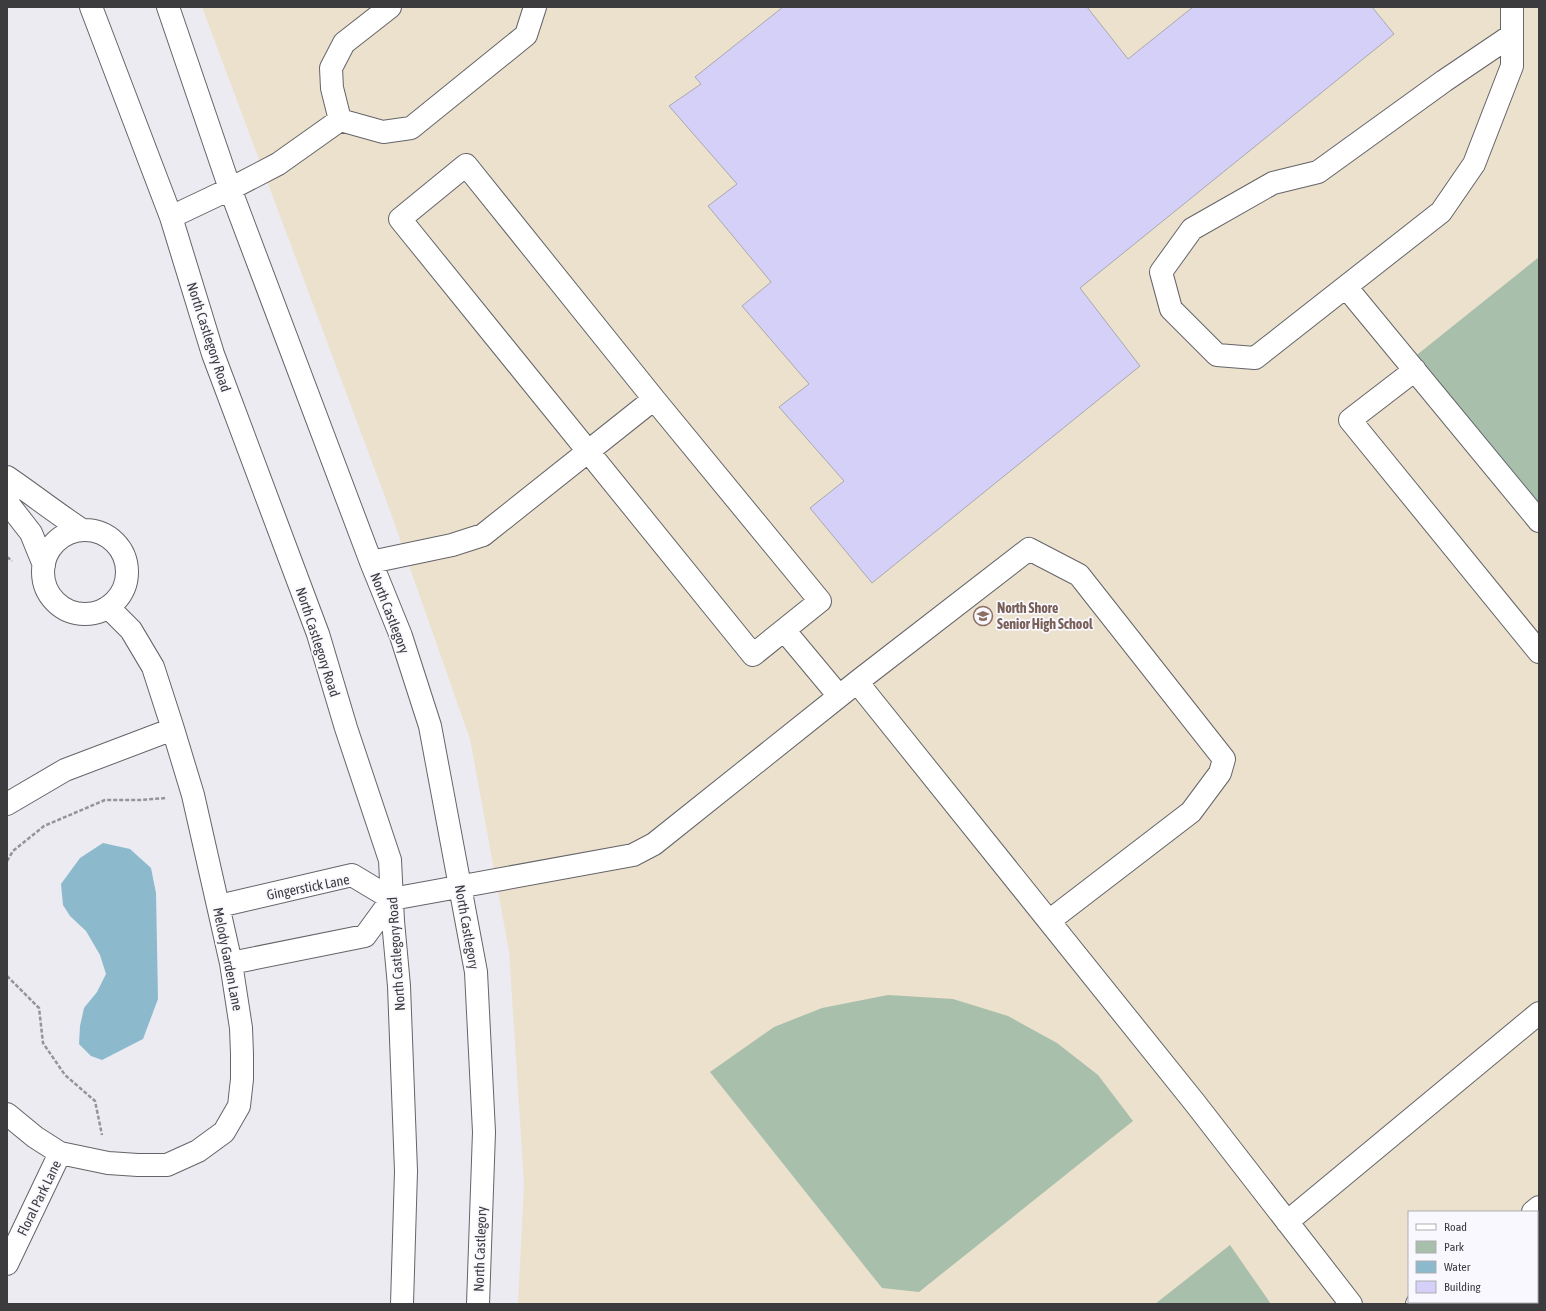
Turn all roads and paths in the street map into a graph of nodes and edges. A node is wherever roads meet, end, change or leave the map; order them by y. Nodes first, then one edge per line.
1 (91, 7) edge
2 (168, 7) edge
3 (390, 7) edge
4 (535, 7) edge
5 (1512, 7) edge
6 (1512, 34) junction
7 (340, 120) junction
8 (230, 189) junction
9 (171, 216) junction
10 (1346, 287) junction
11 (1415, 370) junction
12 (654, 399) junction
13 (589, 451) junction
14 (7, 477) edge
15 (7, 498) edge
16 (1539, 521) edge
17 (82, 530) junction
18 (371, 562) junction
19 (44, 565) junction
20 (108, 607) junction
21 (784, 630) junction
22 (1539, 652) edge
23 (857, 682) junction
24 (839, 696) junction
25 (173, 729) junction
26 (194, 795) junction
27 (7, 804) edge
28 (7, 862) edge
29 (460, 887) junction
30 (392, 900) junction
31 (219, 906) junction
32 (1049, 921) junction
33 (232, 963) junction
34 (7, 976) edge
35 (1539, 1013) edge
36 (7, 1114) edge
37 (60, 1154) junction
38 (108, 1163) junction
39 (1287, 1222) junction
40 (7, 1264) edge
41 (402, 1304) edge
42 (478, 1304) edge
43 (1351, 1304) edge

1 - 9 street, North Castlegory Road
2 - 8 street
3 - 7 street
4 - 7 street
5 - 6 street
6 - 10 street
6 - 10 street
7 - 8 street
8 - 9 street
8 - 18 street
9 - 30 street, North Castlegory Road
10 - 11 street
11 - 16 street
11 - 22 street
12 - 13 street
12 - 13 street
12 - 21 street
13 - 18 street
13 - 21 street
14 - 17 street
15 - 19 street
17 - 19 street
17 - 20 street
18 - 29 street, North Castlegory
19 - 20 street
20 - 25 street, Melody Garden Lane
21 - 24 street
23 - 24 street
23 - 32 street
23 - 32 street
24 - 29 street
25 - 26 street, Melody Garden Lane
25 - 27 street
26 - 28 path
26 - 31 street, Melody Garden Lane
29 - 30 street
29 - 42 street, North Castlegory
30 - 31 street, Gingerstick Lane
30 - 33 street
30 - 41 street, North Castlegory Road
31 - 33 street, Melody Garden Lane
32 - 39 street
33 - 38 street, Melody Garden Lane
34 - 38 path
35 - 39 street
36 - 37 street, Melody Garden Lane
37 - 38 street, Melody Garden Lane
37 - 40 street, Floral Park Lane
39 - 43 street

